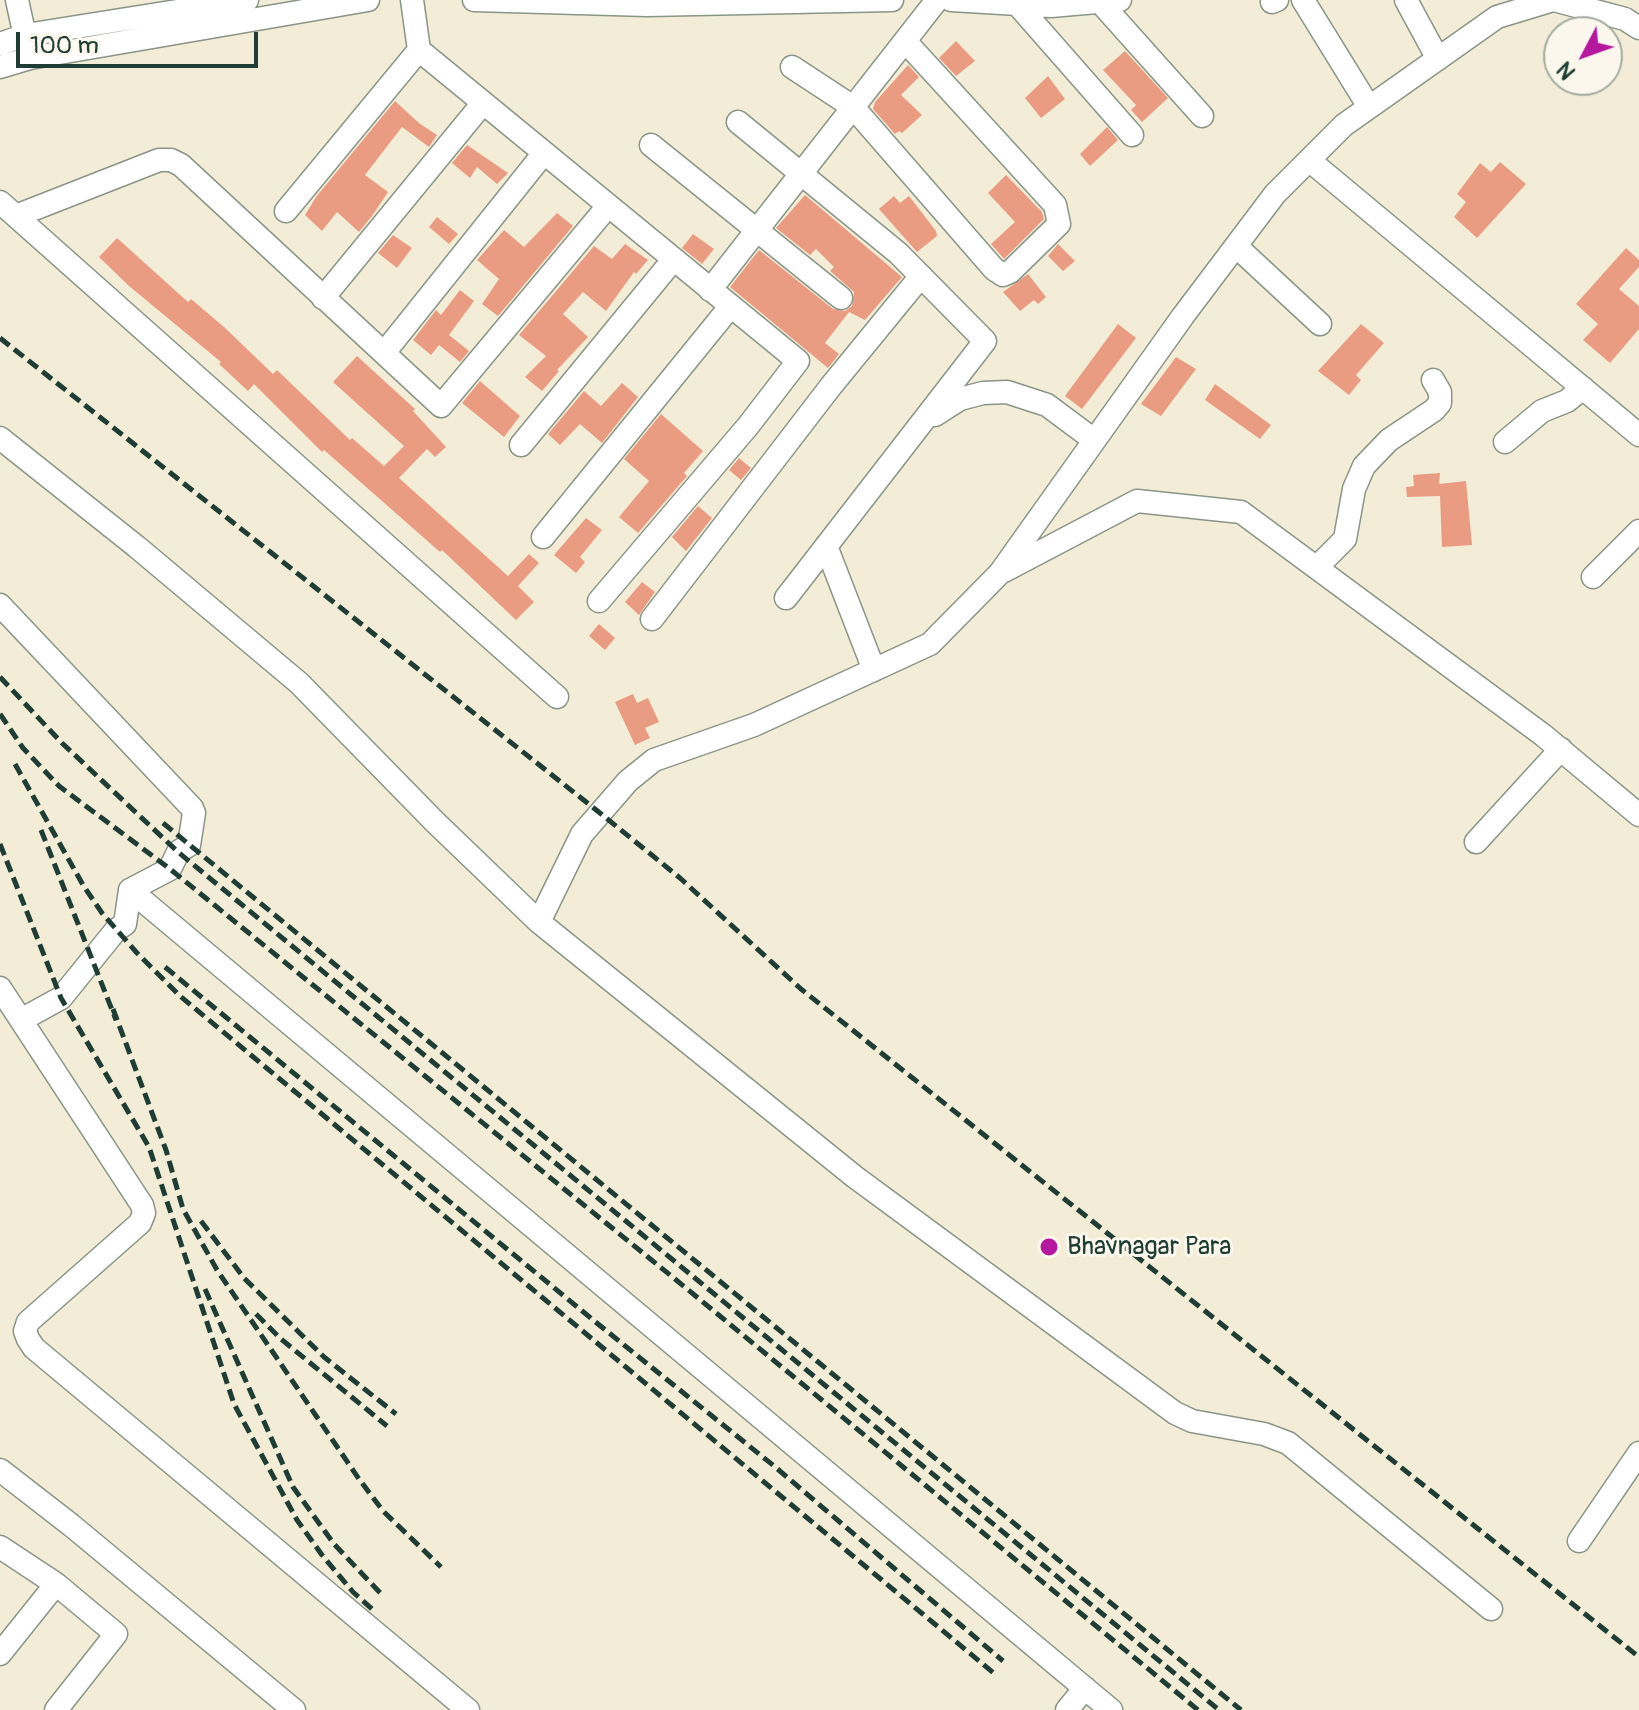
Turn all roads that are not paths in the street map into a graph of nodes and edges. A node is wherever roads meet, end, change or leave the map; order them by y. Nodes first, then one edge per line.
1 (17, 0) edge
2 (247, 0) edge
3 (368, 0) edge
4 (412, 0) edge
5 (474, 0) edge
6 (892, 0) edge
7 (937, 0) edge
8 (951, 0) edge
9 (1303, 0) edge
10 (1406, 0) edge
11 (1554, 0) edge
12 (1110, 1) edge
13 (1017, 4) junction
14 (1507, 6) edge
15 (201, 12) edge
16 (1639, 28) edge
17 (905, 41) junction
18 (0, 44) edge
19 (28, 46) junction
20 (419, 50) junction
21 (1438, 59) junction
22 (0, 67) edge
23 (792, 67) dead end
24 (483, 103) junction
25 (853, 107) junction
26 (1369, 107) junction
27 (1202, 116) dead end
28 (738, 122) dead end
29 (1132, 135) dead end
30 (651, 145) dead end
31 (544, 153) junction
32 (1309, 160) junction
33 (801, 173) junction
34 (608, 206) junction
35 (8, 209) edge
36 (286, 211) dead end
37 (757, 230) junction
38 (1236, 246) junction
39 (673, 260) junction
40 (921, 276) junction
41 (710, 290) junction
42 (323, 298) junction
43 (841, 298) dead end
44 (730, 307) junction
45 (1320, 324) dead end
46 (384, 353) junction
47 (1433, 380) dead end
48 (1583, 388) junction
49 (921, 423) junction
50 (1639, 435) edge
51 (0, 438) edge
52 (1094, 440) junction
53 (1505, 442) dead end
54 (521, 445) dead end
55 (1639, 531) edge
56 (543, 537) dead end
57 (826, 546) junction
58 (1317, 567) junction
59 (1000, 573) junction
60 (1593, 577) dead end
61 (786, 598) dead end
62 (599, 601) dead end
63 (0, 605) edge
64 (652, 619) dead end
65 (874, 670) junction
66 (557, 697) dead end
67 (1561, 749) junction
68 (1639, 815) edge
69 (1476, 842) dead end
70 (130, 890) junction
71 (539, 922) junction
72 (0, 988) edge
73 (21, 1020) junction
74 (1639, 1453) edge
75 (0, 1470) edge
76 (1579, 1541) dead end
77 (0, 1547) edge
78 (56, 1584) junction
79 (1491, 1609) dead end
80 (0, 1654) edge
81 (1085, 1688) junction
82 (56, 1710) edge
83 (294, 1710) edge
84 (468, 1710) edge
85 (1067, 1710) edge
86 (1111, 1710) edge

1 - 19 street
2 - 15 street
3 - 15 street
4 - 20 street
5 - 6 street
7 - 17 street
8 - 13 street
9 - 26 street
10 - 21 street
11 - 14 street
11 - 16 street
12 - 13 street
12 - 27 street
13 - 29 street
14 - 21 street
15 - 19 street
17 - 25 street
17 - 25 street
18 - 19 street
19 - 22 street
20 - 24 street
20 - 36 street
21 - 26 street
23 - 25 street
24 - 31 street
24 - 42 street
25 - 33 street
26 - 32 street
28 - 33 street
30 - 37 street
31 - 34 street
31 - 46 street
32 - 38 street
32 - 48 street
33 - 37 street
33 - 40 street
34 - 39 street
34 - 46 street
35 - 42 street
35 - 66 street
37 - 41 street
37 - 43 street
38 - 45 street
38 - 52 street
39 - 41 street
39 - 54 street
40 - 49 street
40 - 64 street
41 - 44 street
42 - 46 street
44 - 56 street
44 - 62 street
47 - 58 street
48 - 50 street
48 - 53 street
49 - 52 street
49 - 57 street
51 - 71 street
52 - 59 street
55 - 60 street
57 - 61 street
57 - 65 street
58 - 59 street
58 - 67 street
59 - 65 street
63 - 70 street
65 - 71 street
67 - 68 street
67 - 69 street
70 - 73 street
70 - 81 street
71 - 79 street
72 - 73 street
73 - 84 street
74 - 76 street
75 - 83 street
77 - 78 street
78 - 80 street
78 - 82 street
81 - 85 street
81 - 86 street

